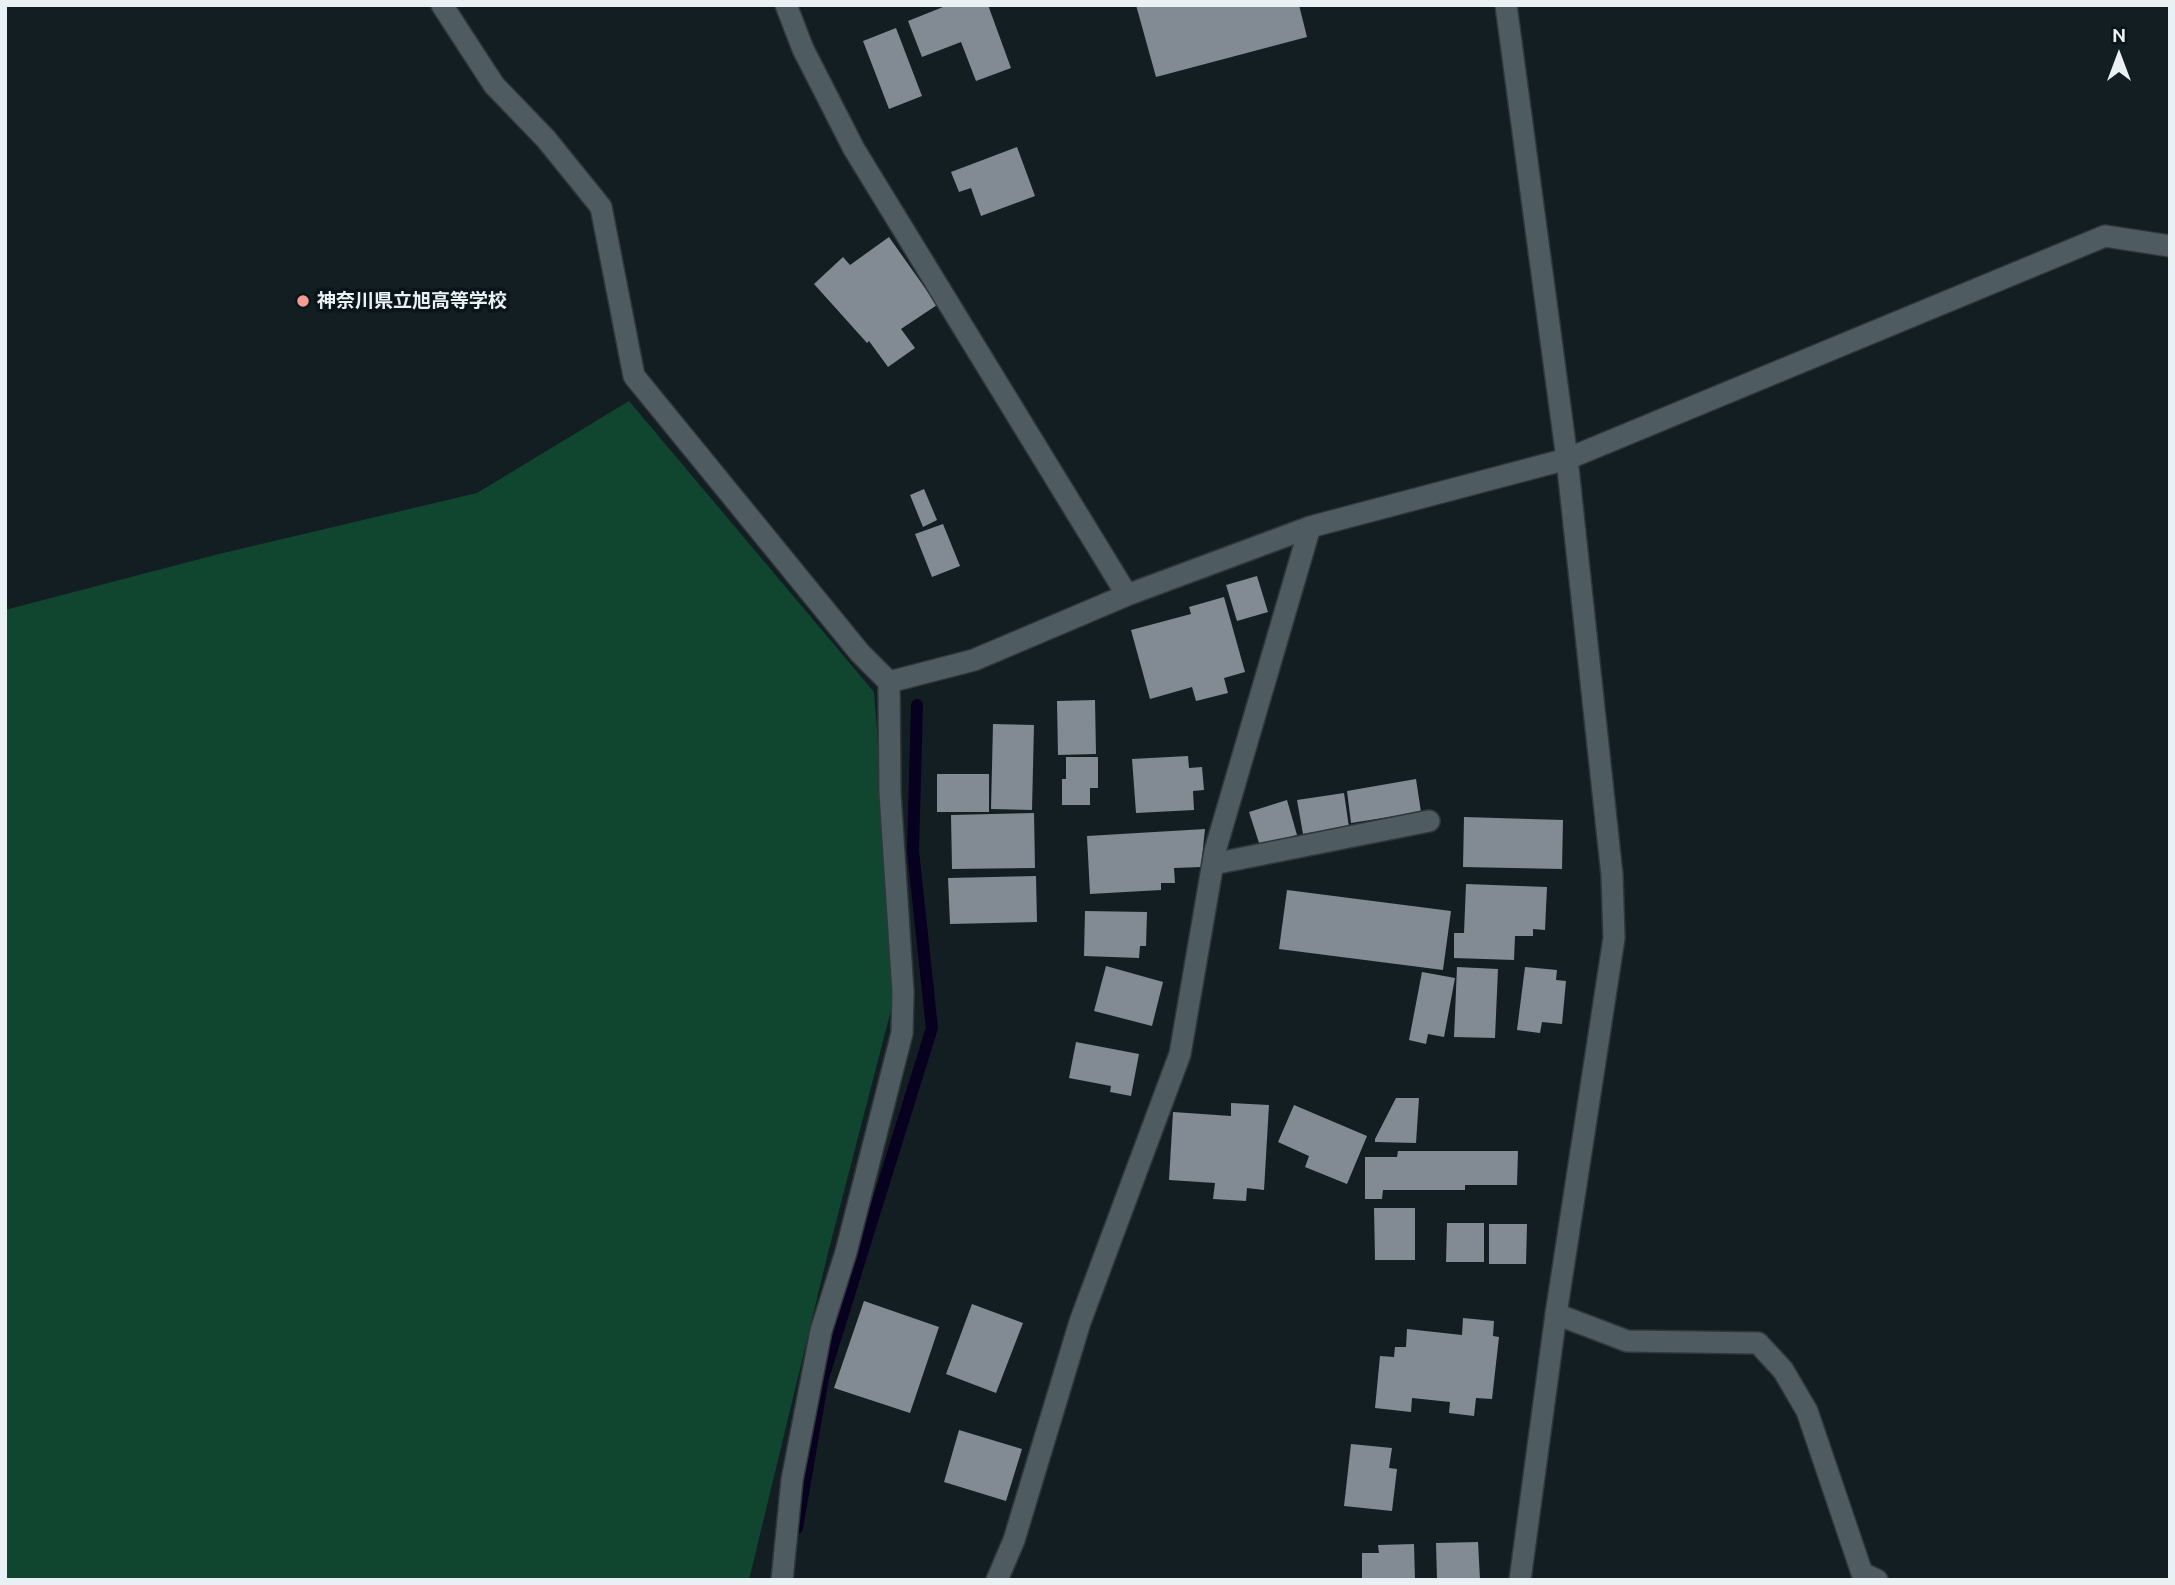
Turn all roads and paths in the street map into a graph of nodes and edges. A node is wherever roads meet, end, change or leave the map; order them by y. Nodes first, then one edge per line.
1 (442, 5) edge
2 (786, 5) edge
3 (1506, 5) edge
4 (2170, 246) edge
5 (1567, 460) junction
6 (1310, 527) junction
7 (1127, 595) junction
8 (889, 682) junction
9 (1429, 821) dead end
10 (1213, 864) junction
11 (1556, 1314) junction
12 (782, 1580) edge
13 (997, 1580) edge
14 (1520, 1580) edge
15 (1877, 1580) edge

1 - 8 street
2 - 7 street
3 - 5 street
4 - 5 street
5 - 6 street
5 - 11 street
6 - 7 street
6 - 10 street
7 - 8 street
8 - 12 street
9 - 10 street
10 - 13 street
11 - 14 street
11 - 15 street

